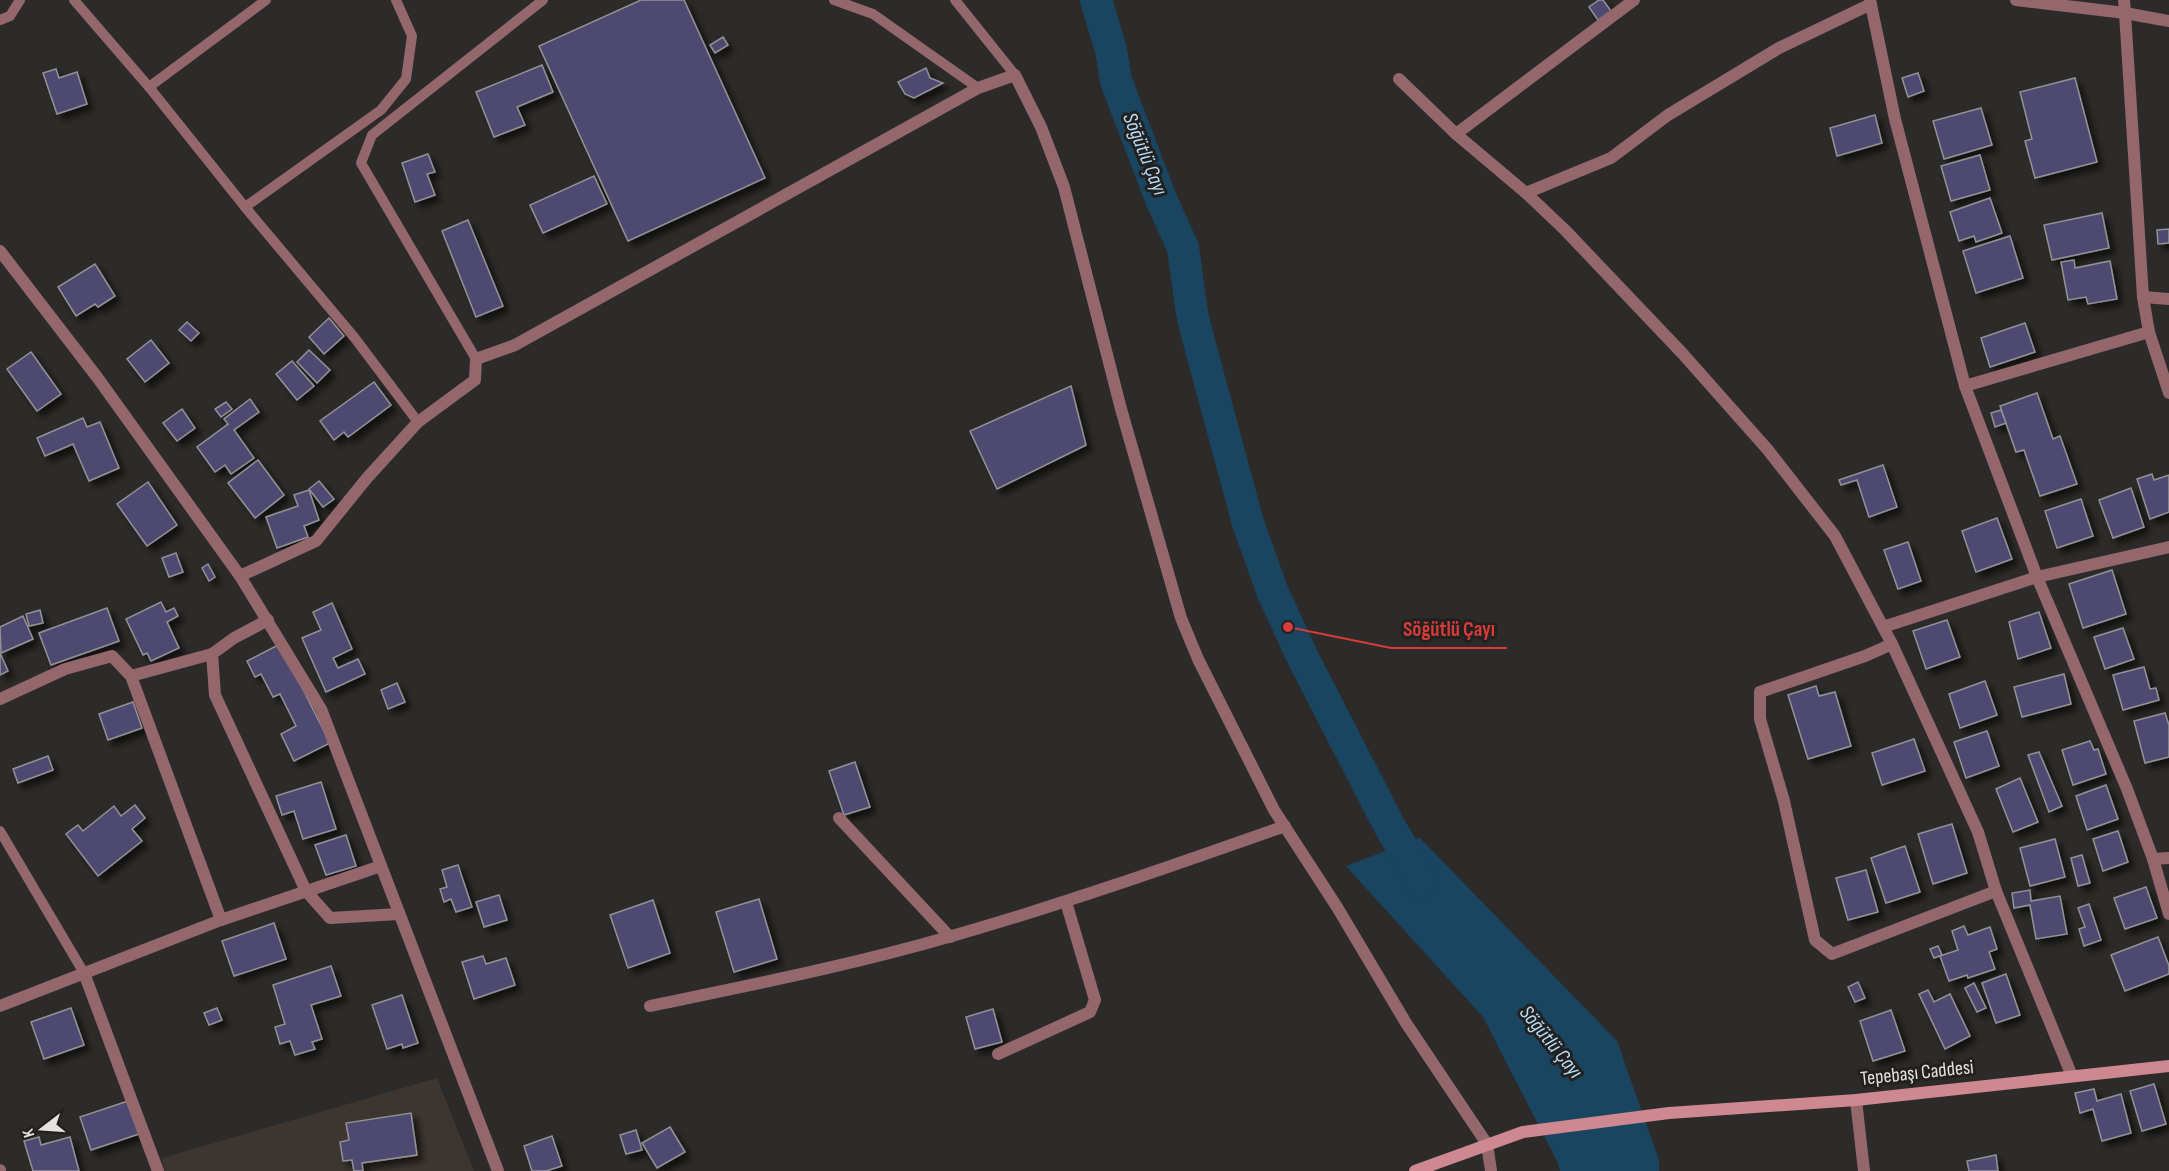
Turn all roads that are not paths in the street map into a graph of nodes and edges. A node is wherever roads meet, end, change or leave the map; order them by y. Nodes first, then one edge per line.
1 (20, 0) edge
2 (74, 0) edge
3 (266, 0) edge
4 (396, 0) edge
5 (543, 0) edge
6 (834, 0) edge
7 (955, 0) edge
8 (1634, 0) edge
9 (2016, 0) edge
10 (2124, 0) edge
11 (1871, 2) edge
12 (2125, 14) junction
13 (0, 20) edge
14 (2169, 21) edge
15 (1016, 75) junction
16 (1399, 79) dead end
17 (149, 87) junction
18 (978, 88) junction
19 (1456, 134) junction
20 (1526, 193) junction
21 (245, 207) junction
22 (0, 251) edge
23 (2143, 297) junction
24 (2169, 299) edge
25 (2150, 332) junction
26 (476, 359) junction
27 (1965, 386) junction
28 (2169, 393) edge
29 (418, 422) junction
30 (2169, 547) edge
31 (240, 576) junction
32 (2037, 577) junction
33 (267, 620) junction
34 (1882, 627) junction
35 (1892, 644) junction
36 (212, 654) junction
37 (131, 676) junction
38 (0, 699) edge
39 (839, 818) dead end
40 (1285, 826) junction
41 (0, 831) edge
42 (2169, 858) edge
43 (2153, 859) junction
44 (381, 866) junction
45 (306, 891) junction
46 (1996, 891) junction
47 (1066, 902) junction
48 (399, 914) junction
49 (2169, 914) edge
50 (221, 920) junction
51 (950, 937) junction
52 (84, 973) junction
53 (0, 1006) edge
54 (650, 1006) dead end
55 (998, 1054) dead end
56 (2169, 1066) edge
57 (2073, 1076) junction
58 (1856, 1100) junction
59 (1487, 1144) junction
60 (158, 1171) edge
61 (498, 1171) edge
62 (1415, 1171) edge
63 (1491, 1171) edge
64 (1864, 1171) edge

1 - 13 lane
2 - 17 lane
3 - 17 lane
4 - 21 lane
5 - 26 lane
6 - 18 lane
7 - 15 lane
8 - 19 street
9 - 12 street
10 - 12 street
11 - 20 street
11 - 27 street
12 - 14 street
12 - 23 street
15 - 18 street
15 - 40 street
16 - 19 street
17 - 21 lane
18 - 26 street
19 - 20 street
20 - 34 street
21 - 29 lane
22 - 31 street
23 - 24 street
23 - 25 street
25 - 27 street
25 - 28 street
26 - 29 street
27 - 32 street
29 - 31 street
30 - 32 street
31 - 33 street
32 - 34 street
32 - 43 street
33 - 36 street
33 - 44 street
34 - 35 street
35 - 46 street
35 - 46 street
36 - 37 street
36 - 45 street
37 - 38 street
37 - 50 street
39 - 51 street
40 - 47 street
40 - 59 street
41 - 52 lane
42 - 43 street
43 - 49 street
44 - 45 street
44 - 48 street
45 - 48 street
45 - 50 street
46 - 57 street
47 - 51 street
47 - 55 street
48 - 61 street
50 - 52 street
51 - 54 street
52 - 53 street
52 - 60 street
56 - 57 main road, Tepebaşı Caddesi
57 - 58 main road, Tepebaşı Caddesi
58 - 59 main road, Tepebaşı Caddesi
58 - 64 street
59 - 62 main road, Tepebaşı Caddesi
59 - 63 street

